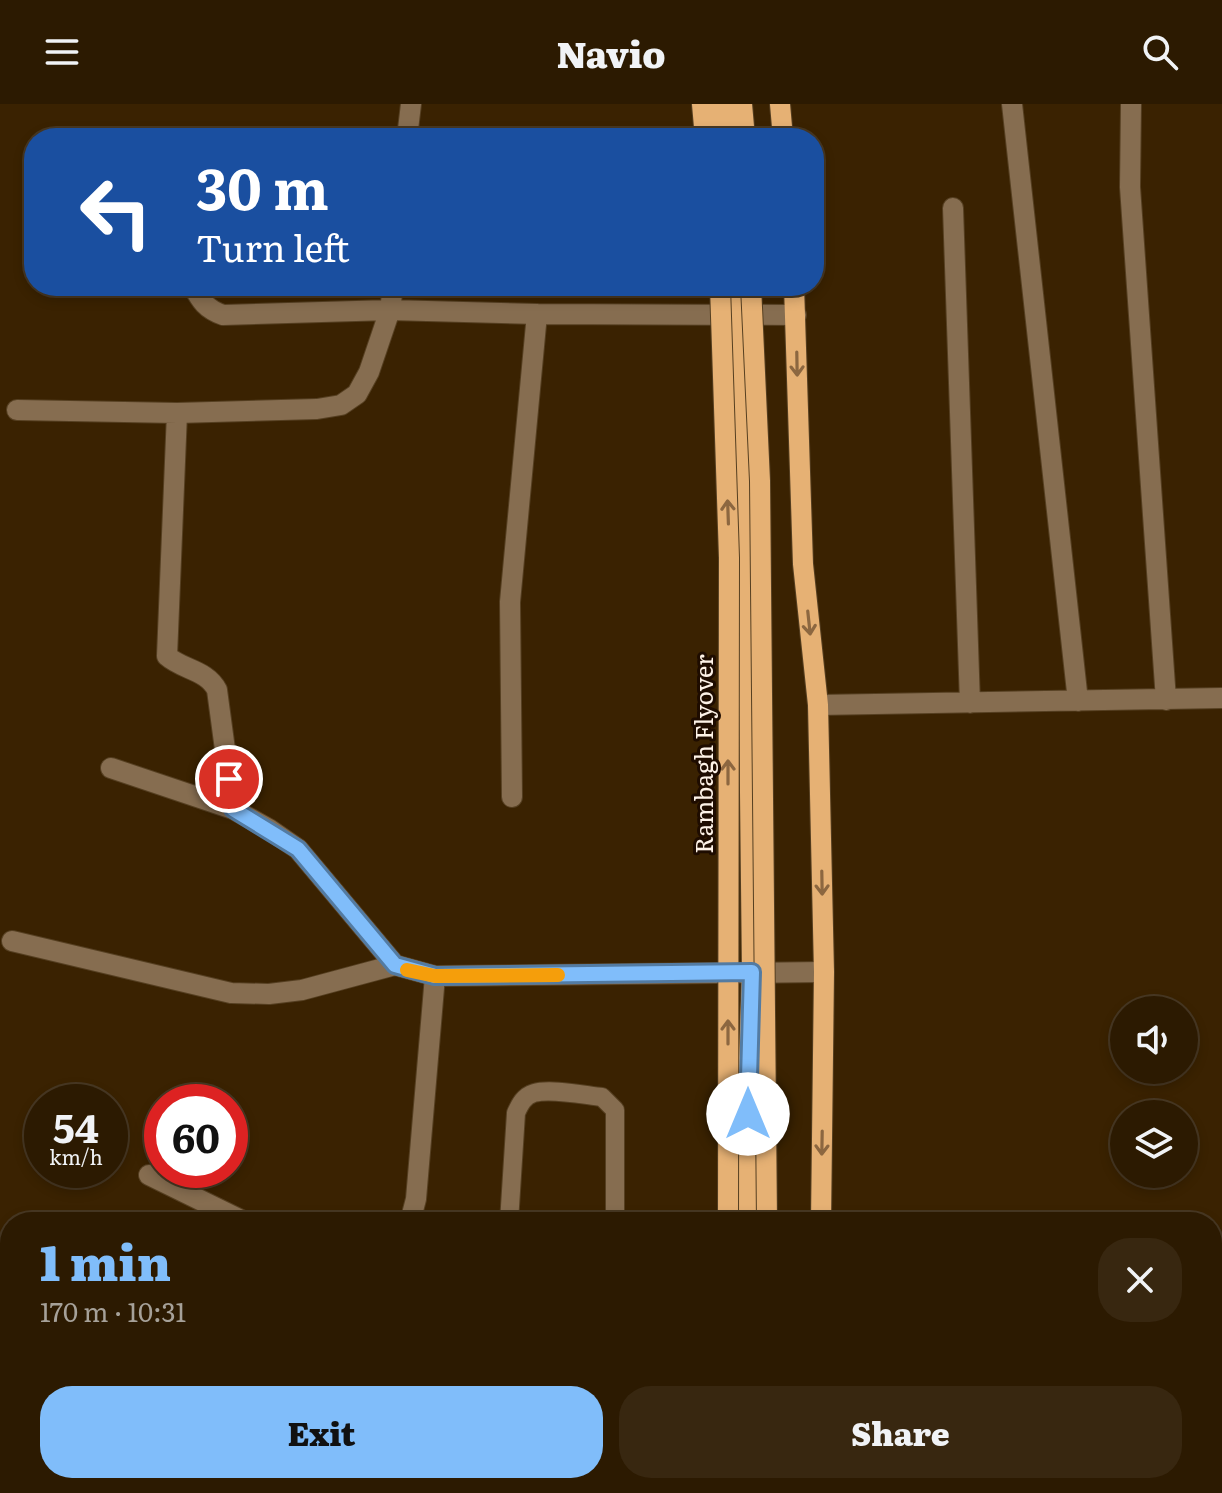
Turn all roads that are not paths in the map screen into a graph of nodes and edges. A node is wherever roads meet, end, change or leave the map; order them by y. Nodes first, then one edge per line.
1 (411, 104) edge
2 (702, 104) edge
3 (722, 104) edge
4 (742, 104) edge
5 (780, 104) edge
6 (1012, 104) edge
7 (1131, 104) edge
8 (408, 128) edge
9 (704, 128) edge
10 (724, 128) edge
11 (744, 128) edge
12 (782, 128) edge
13 (953, 208) dead end
14 (199, 296) edge
15 (392, 296) edge
16 (721, 296) edge
17 (736, 296) edge
18 (751, 296) edge
19 (795, 296) edge
20 (390, 310) junction
21 (537, 314) junction
22 (737, 315) junction
23 (796, 315) junction
24 (17, 410) dead end
25 (177, 413) junction
26 (1222, 698) edge
27 (1166, 700) junction
28 (1078, 701) junction
29 (970, 703) junction
30 (818, 705) junction
31 (111, 768) dead end
32 (512, 797) dead end
33 (233, 809) junction
34 (12, 941) dead end
35 (395, 965) junction
36 (752, 972) junction
37 (824, 972) junction
38 (435, 976) junction
39 (176, 1188) edge
40 (225, 1212) edge
41 (413, 1212) edge
42 (510, 1212) edge
43 (615, 1212) edge
44 (728, 1212) edge
45 (749, 1212) edge
46 (767, 1212) edge
47 (821, 1212) edge

1 - 8 street
2 - 9 main road
3 - 10 main road
4 - 11 main road
5 - 12 main road
6 - 28 street
7 - 27 street
13 - 29 street
14 - 20 street
15 - 20 street
44 -> 16 main road, Rambagh Flyover, bridge
17 - 22 main road
18 - 46 main road, bridge
19 - 23 main road
20 - 21 street
20 - 25 street
21 - 22 street
21 - 32 street
22 - 23 street
22 - 36 main road
23 -> 30 main road
24 - 25 street
25 - 33 street
26 - 27 street
27 - 28 street
28 - 29 street
29 - 30 street
30 -> 37 main road
31 - 33 street
33 - 35 street
34 - 35 street
35 - 38 street
36 - 37 street
36 - 38 street
36 - 45 main road
37 -> 47 main road
38 - 41 street
39 - 40 street
42 - 43 lane

